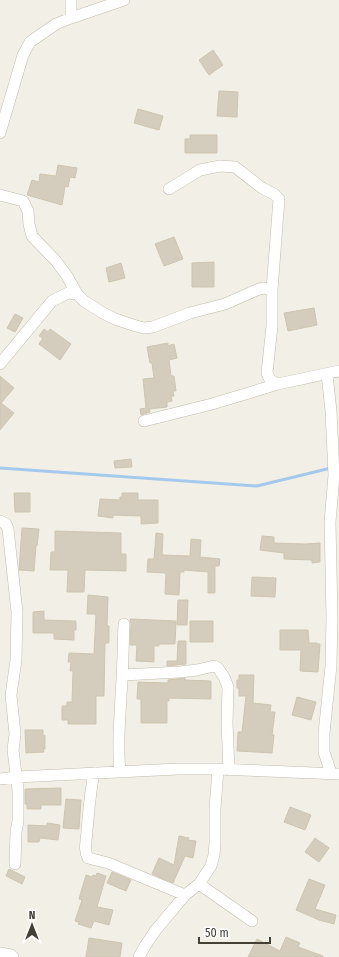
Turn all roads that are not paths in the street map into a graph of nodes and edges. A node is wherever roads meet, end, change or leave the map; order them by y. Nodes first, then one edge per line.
1 (71, 0) edge
2 (124, 0) edge
3 (70, 18) junction
4 (0, 133) edge
5 (169, 189) dead end
6 (0, 195) edge
7 (272, 290) junction
8 (77, 294) junction
9 (0, 364) edge
10 (339, 371) edge
11 (327, 374) junction
12 (278, 384) junction
13 (144, 421) dead end
14 (0, 521) edge
15 (124, 624) dead end
16 (123, 675) junction
17 (224, 770) junction
18 (120, 771) junction
19 (94, 773) junction
20 (335, 774) edge
21 (17, 777) junction
22 (0, 779) edge
23 (15, 864) dead end
24 (199, 884) junction
25 (185, 895) junction
26 (252, 921) dead end
27 (0, 953) edge
28 (13, 957) edge
29 (139, 957) edge

1 - 3 street
2 - 3 street
3 - 4 street
5 - 7 street
6 - 8 street
7 - 8 street
7 - 12 street
8 - 9 street
10 - 11 street
11 - 12 street
11 - 20 street
12 - 13 street
14 - 21 street
15 - 16 street
16 - 17 street
16 - 18 street
17 - 18 street
17 - 20 street
17 - 24 street
18 - 19 street
19 - 21 street
19 - 25 street
21 - 22 street
21 - 23 street
24 - 25 street
24 - 26 street
25 - 29 street
27 - 28 street

